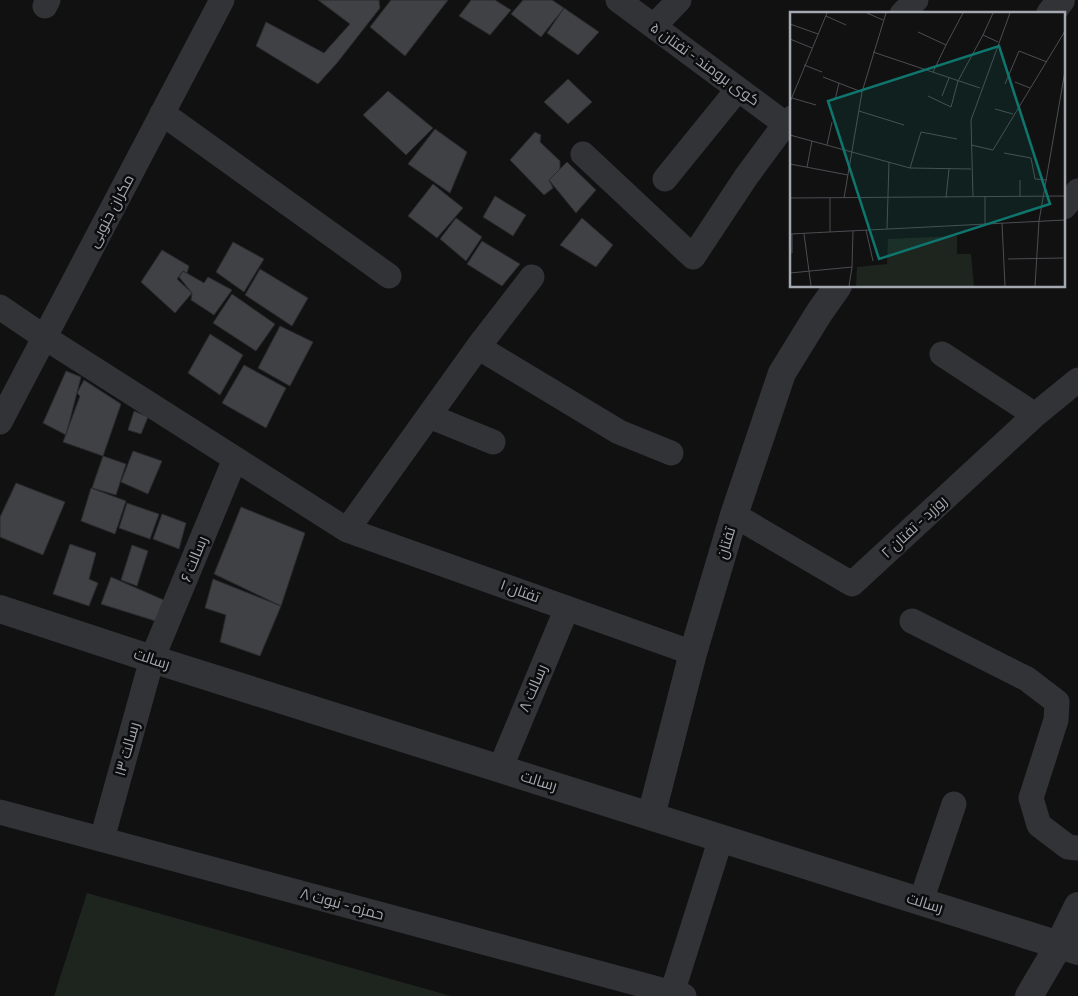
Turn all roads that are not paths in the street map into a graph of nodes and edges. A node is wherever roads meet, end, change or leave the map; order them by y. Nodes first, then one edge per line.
1 (618, 0) edge
2 (679, 0) edge
3 (916, 0) edge
4 (1061, 0) edge
5 (215, 3) edge
6 (904, 12) edge
7 (1052, 12) edge
8 (654, 26) junction
9 (738, 89) junction
10 (162, 113) junction
11 (790, 123) edge
12 (583, 154) dead end
13 (665, 179) dead end
14 (1078, 191) edge
15 (1066, 205) edge
16 (389, 276) dead end
17 (532, 277) dead end
18 (837, 288) edge
19 (0, 307) edge
20 (44, 338) junction
21 (478, 347) junction
22 (942, 354) dead end
23 (1078, 380) edge
24 (1035, 414) junction
25 (429, 416) junction
26 (0, 422) edge
27 (493, 442) dead end
28 (671, 453) dead end
29 (235, 459) junction
30 (734, 515) junction
31 (347, 530) junction
32 (567, 608) junction
33 (0, 609) edge
34 (912, 621) dead end
35 (693, 653) junction
36 (152, 659) junction
37 (500, 769) junction
38 (954, 804) dead end
39 (0, 812) edge
40 (651, 816) junction
41 (721, 838) junction
42 (102, 839) junction
43 (1078, 848) edge
44 (921, 901) junction
45 (1078, 906) edge
46 (1068, 948) edge
47 (678, 994) edge
48 (1029, 996) edge

1 - 8 street, کوی برومند - تفتان ۵
2 - 8 street
3 - 6 street
4 - 7 street
5 - 10 street, مکران جنوبی
8 - 9 street, کوی برومند - تفتان ۵
9 - 11 street, کوی برومند - تفتان ۵
9 - 13 street
10 - 16 street
10 - 20 street, مکران جنوبی
11 - 12 street
14 - 15 street
17 - 21 street
18 - 30 street, تفتان
19 - 20 street, تفتان ۱
20 - 26 street, مکران جنوبی
20 - 29 street, تفتان ۱
21 - 25 street
21 - 28 street
22 - 24 street
23 - 24 street, روزرد - تفتان ۲
24 - 30 street, روزرد - تفتان ۲
25 - 27 street
25 - 31 street
29 - 31 street, تفتان ۱
29 - 36 street, رسالت ۶
30 - 35 street, تفتان
31 - 32 street, تفتان ۱
32 - 35 street, تفتان ۱
32 - 37 street, رسالت ۸
33 - 36 street, رسالت
34 - 43 street
35 - 40 street, تفتان
36 - 37 street, رسالت
36 - 42 street, رسالت ۱۳
37 - 40 street, رسالت
38 - 44 street
39 - 42 street, حمزه - نبوت ۸
40 - 41 street, رسالت
41 - 44 street, رسالت
41 - 47 street
42 - 47 street, حمزه - نبوت ۸
44 - 46 street, رسالت
45 - 46 street
46 - 48 street

